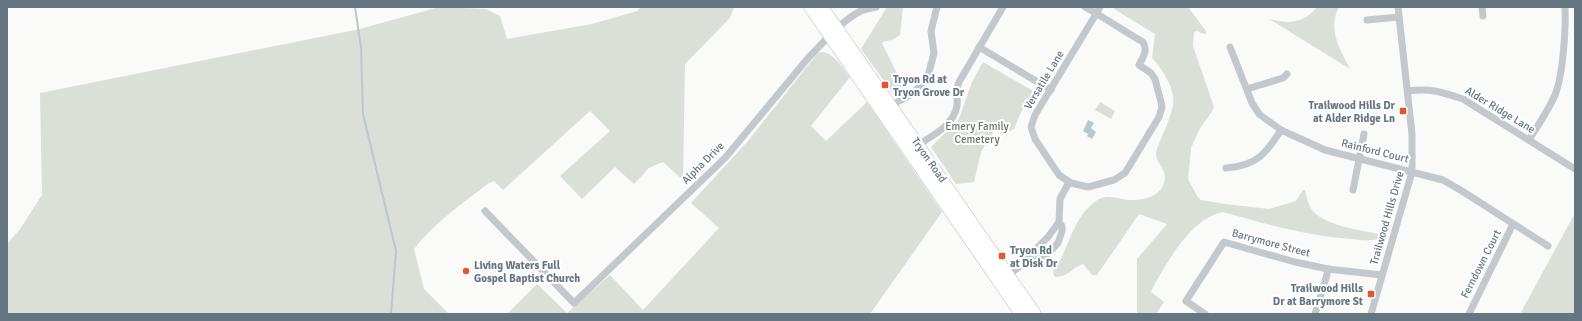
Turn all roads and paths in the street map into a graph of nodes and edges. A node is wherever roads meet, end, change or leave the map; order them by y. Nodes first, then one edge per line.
1 (810, 7) edge
2 (822, 7) edge
3 (876, 7) edge
4 (937, 7) edge
5 (1003, 7) edge
6 (1085, 7) edge
7 (1100, 7) edge
8 (1398, 7) edge
9 (1482, 7) edge
10 (1565, 7) edge
11 (1096, 14) junction
12 (1483, 16) dead end
13 (1399, 17) junction
14 (1367, 20) dead end
15 (834, 32) junction
16 (979, 47) junction
17 (1230, 47) dead end
18 (1287, 74) dead end
19 (1051, 90) junction
20 (1247, 90) junction
21 (1408, 91) junction
22 (890, 106) junction
23 (1281, 130) junction
24 (1364, 134) dead end
25 (1529, 140) junction
26 (918, 145) junction
27 (1359, 158) junction
28 (1226, 168) dead end
29 (1575, 169) edge
30 (1412, 172) junction
31 (1069, 182) junction
32 (1353, 190) dead end
33 (484, 211) dead end
34 (1059, 222) junction
35 (1514, 224) junction
36 (1548, 246) dead end
37 (1026, 262) junction
38 (1328, 269) junction
39 (1008, 275) junction
40 (1382, 275) junction
41 (1021, 314) edge
42 (1035, 314) edge
43 (1205, 314) edge
44 (1315, 314) edge
45 (1371, 314) edge
46 (1468, 314) edge

1 - 15 main road, Tryon Road
2 - 15 main road, Tryon Road
3 - 15 street, Alpha Drive
4 - 22 street
5 - 16 street
6 - 11 street
7 - 11 street, Versatile Lane
8 - 13 street, Trailwood Hills Drive
9 - 12 street
10 - 25 street
11 - 19 street, Versatile Lane
11 - 31 street
13 - 14 street
13 - 21 street, Trailwood Hills Drive
15 - 22 main road, Tryon Road
15 - 33 street, Alpha Drive
15 - 41 main road, Tryon Road
16 - 19 street
16 - 26 street
17 - 20 street, Rainford Court
18 - 20 street
19 - 31 street, Versatile Lane
20 - 23 street, Rainford Court
21 - 25 street, Alder Ridge Lane
21 - 30 street, Trailwood Hills Drive
22 - 26 main road, Tryon Road
23 - 27 street, Rainford Court
23 - 28 street
24 - 27 street
25 - 29 street, Alder Ridge Lane
26 - 39 main road, Tryon Road
27 - 30 street, Rainford Court
27 - 32 street
30 - 35 street, Rainford Court
30 - 40 street, Trailwood Hills Drive
31 - 34 street
34 - 37 street
34 - 37 street
35 - 36 street, Rainford Court
35 - 46 street, Ferndown Court
37 - 39 street
38 - 40 street, Barrymore Street
38 - 43 street, Barrymore Street
38 - 44 street
39 - 42 main road, Tryon Road
40 - 45 street, Trailwood Hills Drive

